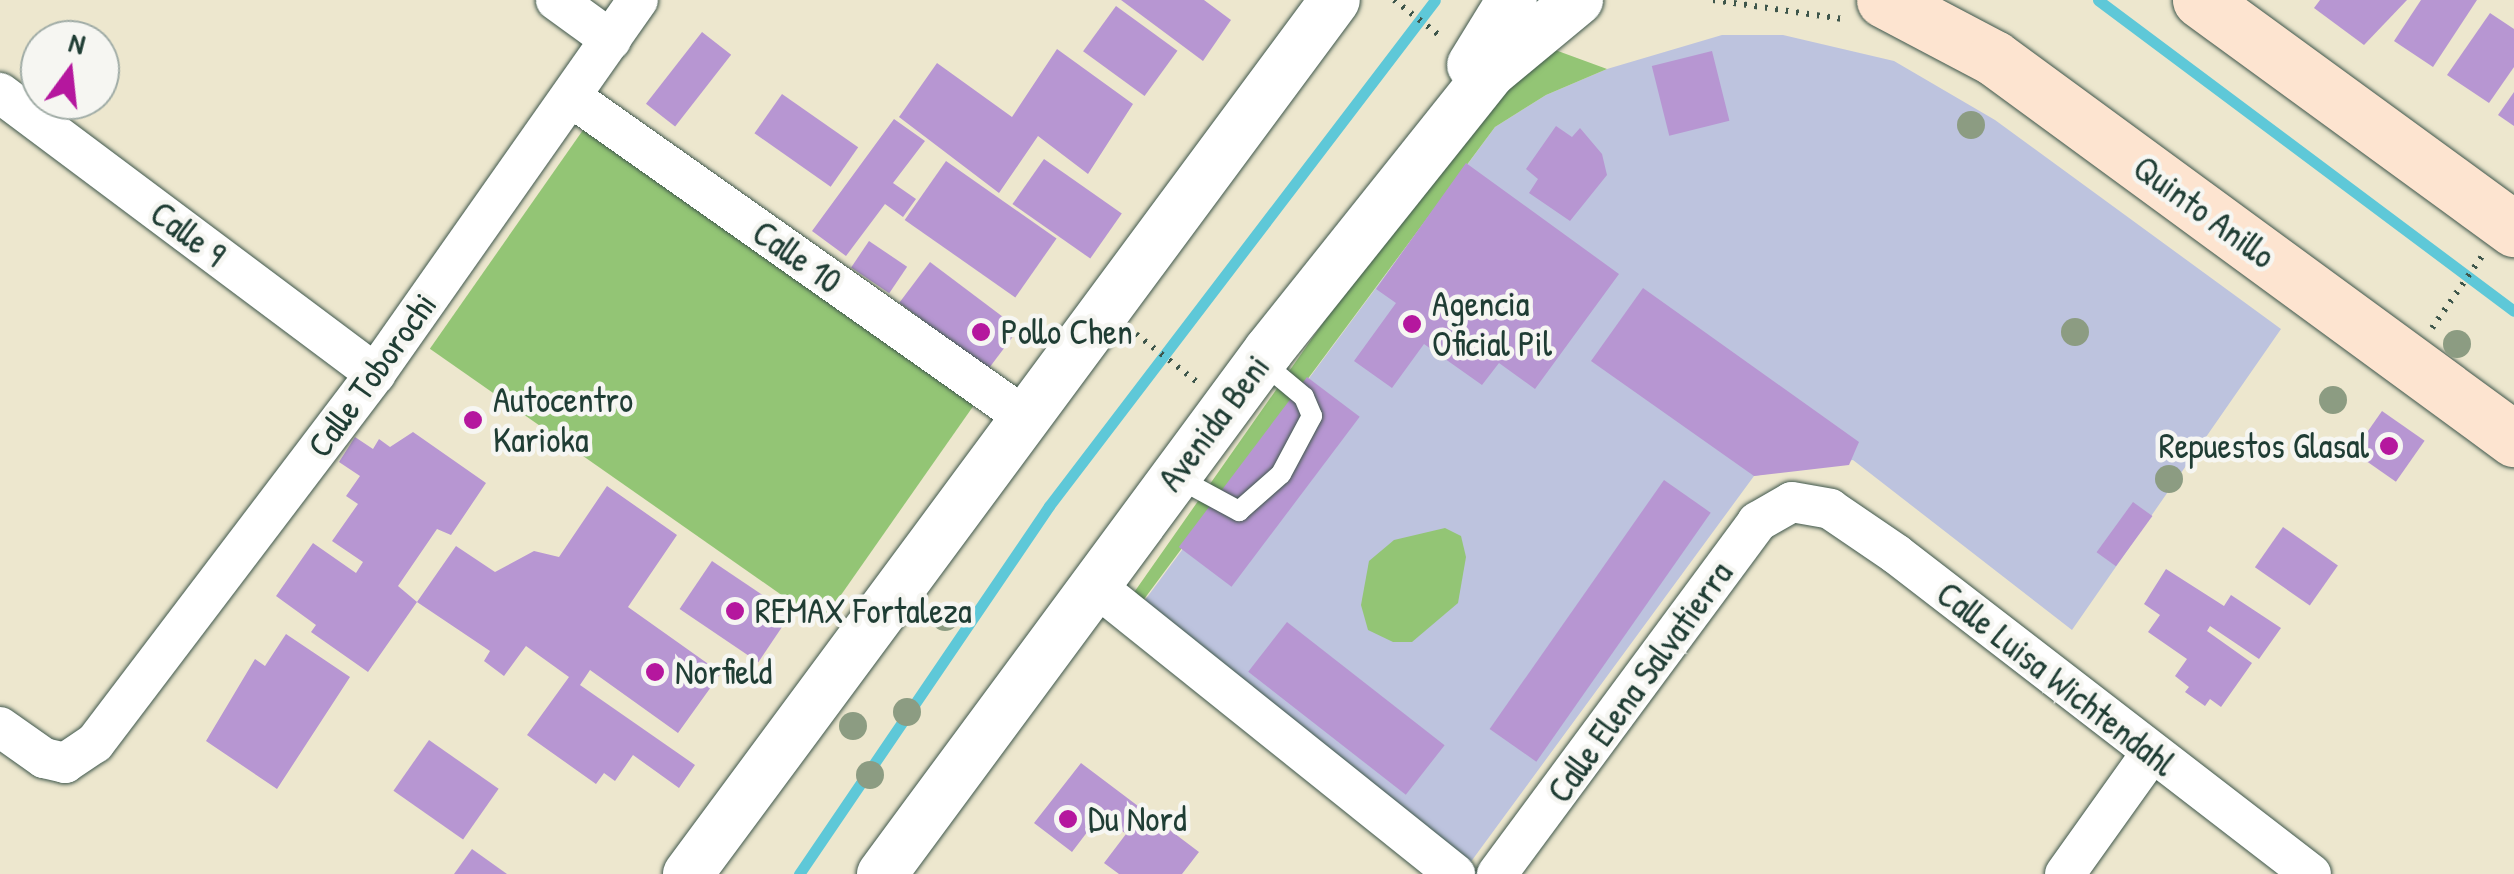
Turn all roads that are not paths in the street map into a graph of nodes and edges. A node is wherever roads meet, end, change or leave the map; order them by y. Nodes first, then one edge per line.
1 (556, 0) edge
2 (638, 0) edge
3 (1336, 0) edge
4 (1512, 0) edge
5 (1578, 0) edge
6 (2200, 0) edge
7 (1892, 3) edge
8 (611, 40) junction
9 (0, 93) edge
10 (570, 98) junction
11 (2495, 246) edge
12 (1265, 355) junction
13 (375, 374) junction
14 (1023, 416) junction
15 (2514, 438) edge
16 (1174, 476) junction
17 (1792, 502) joint
18 (1093, 584) junction
19 (0, 727) edge
20 (2150, 755) junction
21 (688, 874) edge
22 (882, 874) edge
23 (1456, 874) edge
24 (1497, 874) edge
25 (2065, 874) edge
26 (2311, 874) edge

1 - 8 street
2 - 8 street, Calle Toborochi
3 - 14 street
4 - 12 street
5 - 12 street, Avenida Beni
6 - 11 main road
7 - 15 main road, Quinto Anillo
8 - 10 street, Calle Toborochi
9 - 13 street, Calle 9
10 - 13 street, Calle Toborochi
10 - 14 street, Calle 10
12 - 16 street, Avenida Beni
12 - 16 lane
13 - 19 street, Calle Toborochi
14 - 21 street
16 - 18 street, Avenida Beni
17 - 20 street, Calle Luisa Wichtendahl
17 - 24 street, Calle Elena Salvatierra
18 - 22 street, Avenida Beni
18 - 23 street
20 - 25 street
20 - 26 street, Calle Luisa Wichtendahl

